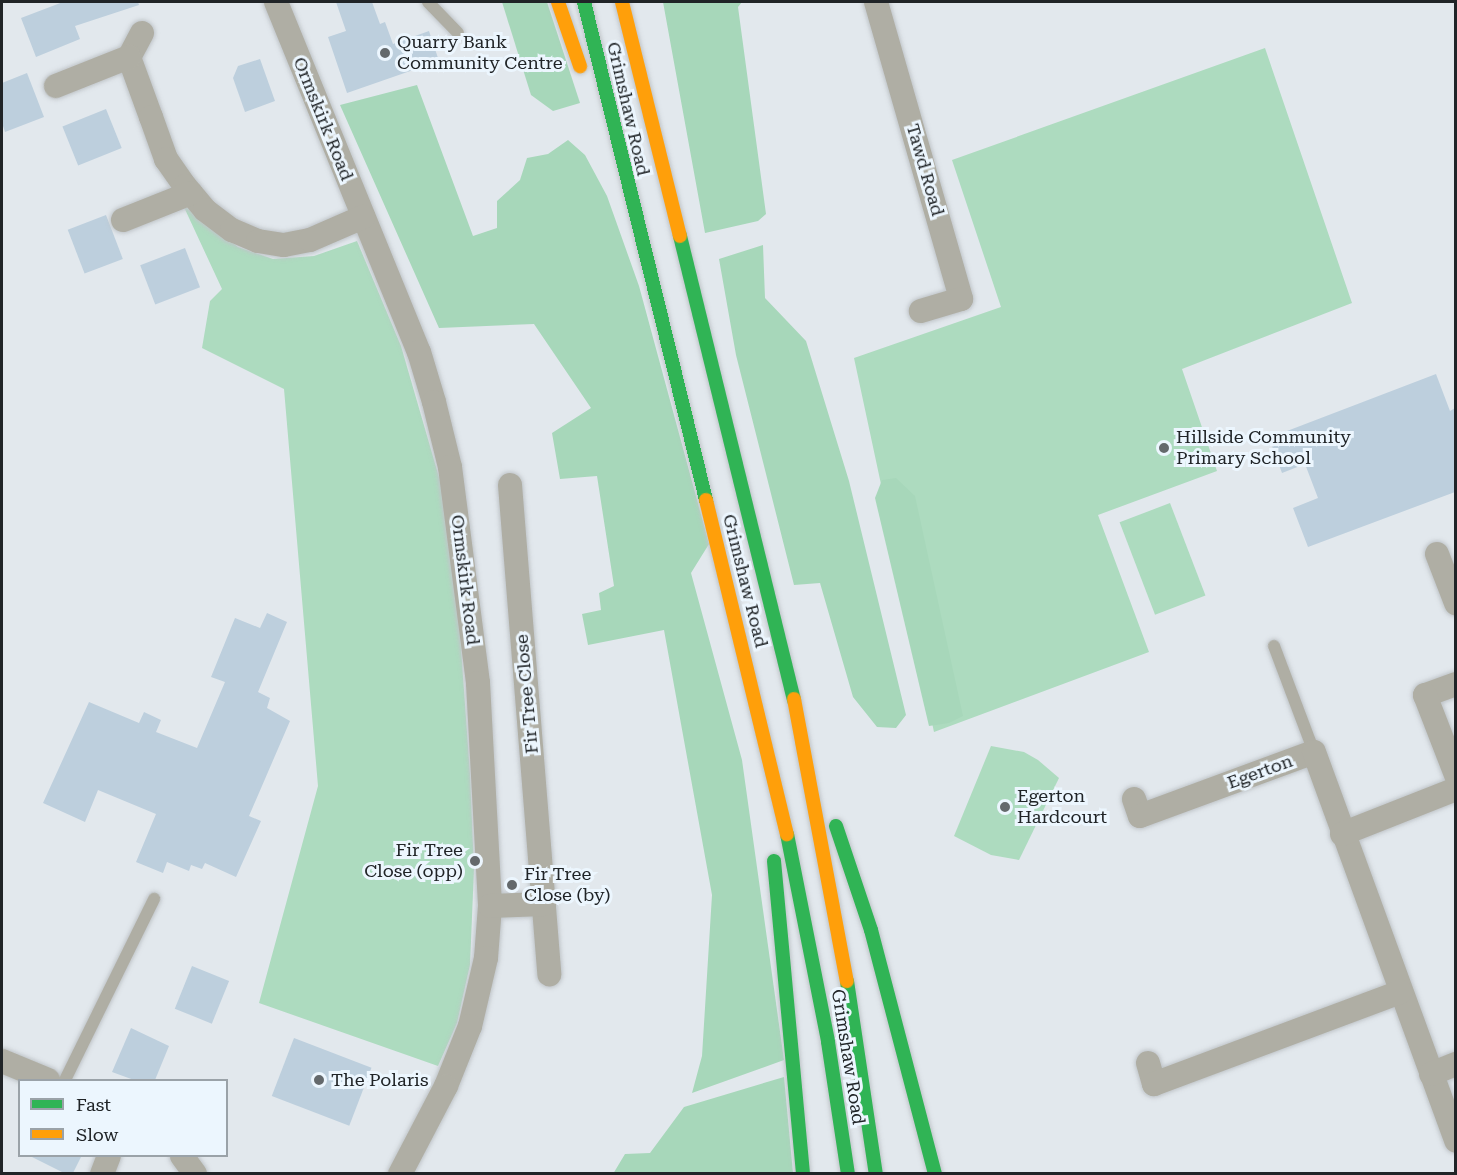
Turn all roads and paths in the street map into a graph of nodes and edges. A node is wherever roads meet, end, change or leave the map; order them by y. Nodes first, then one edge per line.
1 (276, 2) edge
2 (429, 2) edge
3 (558, 2) edge
4 (584, 2) edge
5 (622, 2) edge
6 (876, 2) edge
7 (142, 33) dead end
8 (458, 33) dead end
9 (129, 57) junction
10 (585, 80) dead end
11 (56, 86) dead end
12 (660, 96) dead end
13 (596, 114) dead end
14 (191, 193) junction
15 (363, 217) junction
16 (123, 220) dead end
17 (681, 239) junction
18 (642, 249) junction
19 (921, 311) dead end
20 (510, 484) dead end
21 (1437, 554) dead end
22 (1455, 603) edge
23 (1274, 646) dead end
24 (1455, 684) edge
25 (797, 711) junction
26 (759, 716) junction
27 (1314, 752) junction
28 (1455, 776) edge
29 (1455, 789) edge
30 (1134, 799) dead end
31 (1342, 834) junction
32 (153, 899) dead end
33 (544, 904) junction
34 (490, 906) junction
35 (549, 975) dead end
36 (1401, 992) junction
37 (2, 1061) edge
38 (1148, 1063) dead end
39 (1455, 1064) edge
40 (1431, 1074) junction
41 (46, 1079) edge
42 (65, 1079) edge
43 (1455, 1141) edge
44 (108, 1157) edge
45 (183, 1157) edge
46 (102, 1173) edge
47 (195, 1173) edge
48 (400, 1173) edge
49 (803, 1173) edge
50 (848, 1173) edge
51 (876, 1173) edge
52 (935, 1173) edge

1 - 15 street, Ormskirk Road
2 - 8 lane
3 - 10 main road
4 - 18 main road, Grimshaw Road
5 - 17 main road, Grimshaw Road
6 - 19 street, Tawd Road
7 - 9 street
9 - 11 street
9 - 14 street
12 - 17 main road
13 - 18 main road
14 - 15 street
14 - 16 street
15 - 34 street, Ormskirk Road
17 - 25 main road, Grimshaw Road
18 - 26 main road, Grimshaw Road
20 - 33 street, Fir Tree Close
21 - 22 street
23 - 27 lane
24 - 28 street
25 - 51 main road, Grimshaw Road
25 - 52 main road
26 - 49 main road
26 - 50 main road, Grimshaw Road
27 - 30 street, Egerton
27 - 31 street, Egerton
29 - 31 street
31 - 36 street, Egerton
32 - 42 lane
33 - 34 street
33 - 35 street, Fir Tree Close
34 - 48 street, Ormskirk Road
36 - 38 street
36 - 40 street, Egerton
37 - 41 street
39 - 40 street
40 - 43 street, Egerton
44 - 46 street
45 - 47 street

